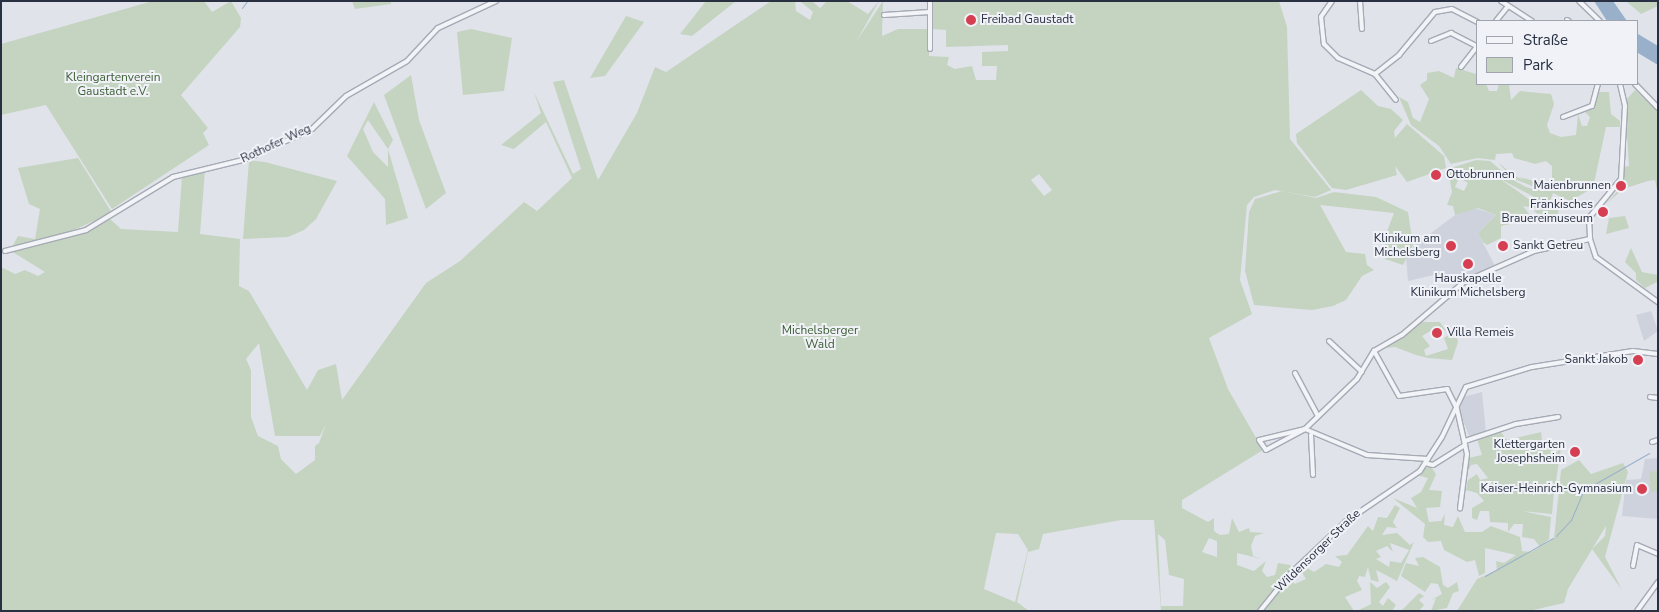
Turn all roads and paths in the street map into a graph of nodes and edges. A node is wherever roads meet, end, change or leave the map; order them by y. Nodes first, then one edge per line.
1 (496, 1) edge
2 (930, 1) edge
3 (1332, 1) edge
4 (1360, 1) edge
5 (1501, 1) edge
6 (1580, 1) edge
7 (1508, 6) junction
8 (930, 12) junction
9 (884, 15) dead end
10 (1497, 20) edge
11 (1530, 20) edge
12 (1599, 20) edge
13 (1476, 21) edge
14 (1362, 29) dead end
15 (1431, 41) dead end
16 (1476, 44) edge
17 (1476, 48) edge
18 (930, 50) dead end
19 (1461, 67) dead end
20 (1375, 74) junction
21 (1598, 85) edge
22 (1620, 85) edge
23 (1636, 85) edge
24 (1396, 100) dead end
25 (1658, 108) edge
26 (1563, 117) dead end
27 (1590, 239) junction
28 (4, 251) dead end
29 (1658, 302) edge
30 (1330, 341) dead end
31 (1374, 351) junction
32 (1658, 354) edge
33 (1362, 372) junction
34 (1295, 373) dead end
35 (1650, 397) dead end
36 (1658, 398) edge
37 (1456, 407) junction
38 (1318, 416) junction
39 (1558, 418) dead end
40 (1304, 429) junction
41 (1311, 435) junction
42 (1658, 440) edge
43 (1652, 442) dead end
44 (1465, 443) junction
45 (1426, 461) junction
46 (1313, 476) dead end
47 (1460, 509) dead end
48 (1658, 554) edge
49 (1633, 566) dead end
50 (1658, 582) edge
51 (1260, 611) edge
52 (1637, 611) edge

1 - 28 street, Rothofer Weg
2 - 8 street
3 - 20 street
4 - 14 street
5 - 7 street
6 - 12 street
7 - 10 street
7 - 11 street
8 - 9 street
8 - 18 street
13 - 20 street
15 - 16 street
17 - 19 street
20 - 24 street
21 - 26 street
22 - 27 street
23 - 25 street
27 - 29 street
27 - 31 street
30 - 33 street
31 - 33 street
31 - 37 street
32 - 37 street, Wildensorger Straße
33 - 38 street
34 - 38 street
35 - 36 street
37 - 44 street
37 - 45 street, Wildensorger Straße
38 - 40 street
39 - 44 street
40 - 40 street
40 - 41 street
41 - 45 street
41 - 46 street
42 - 43 street
44 - 45 street
44 - 47 street
45 - 51 street, Wildensorger Straße
48 - 49 street
50 - 52 street

